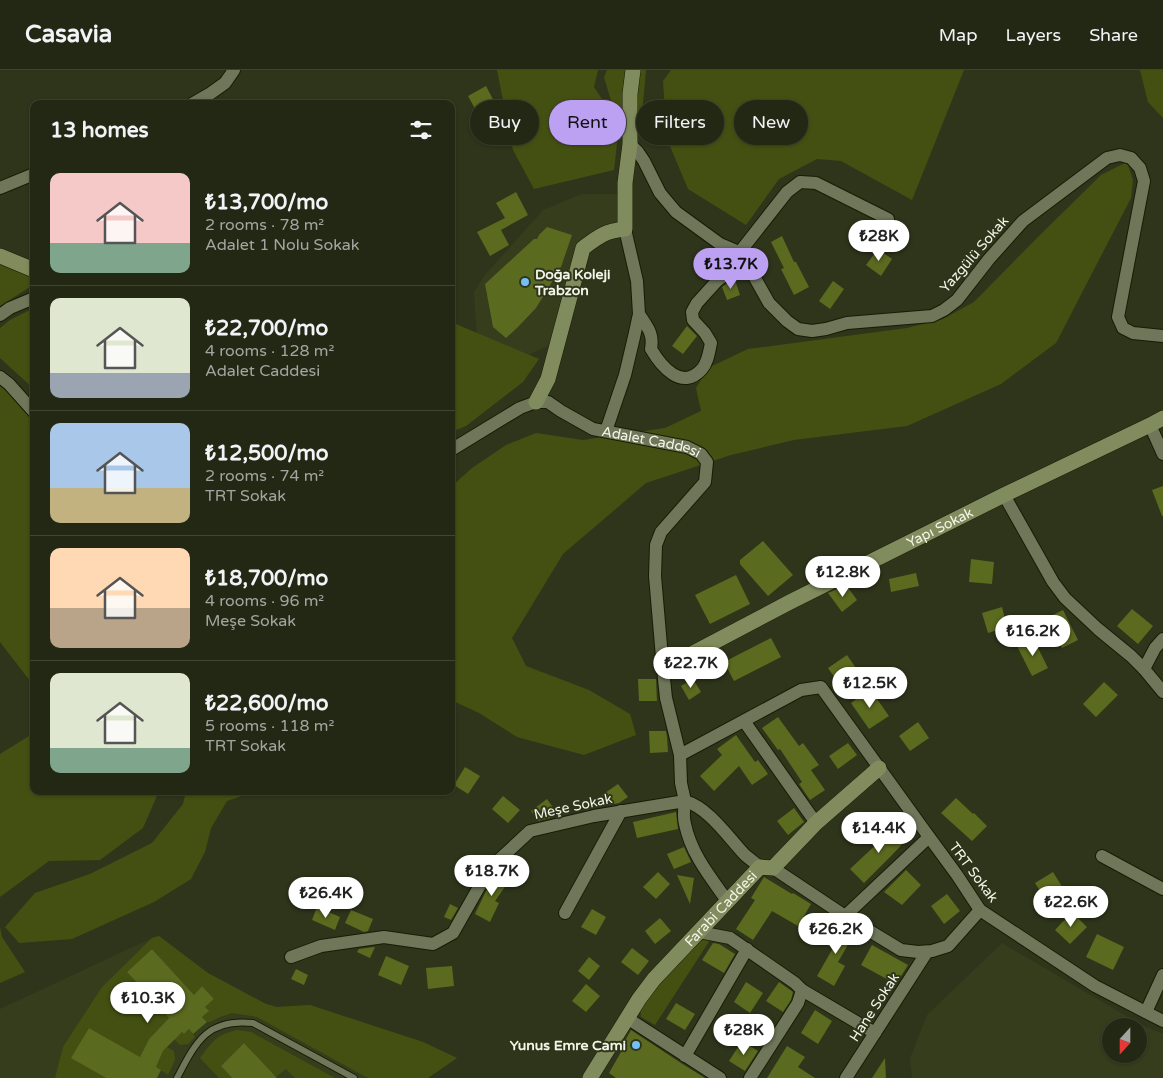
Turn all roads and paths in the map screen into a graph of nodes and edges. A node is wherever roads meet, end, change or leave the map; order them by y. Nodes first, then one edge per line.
1 (234, 70) edge
2 (633, 70) edge
3 (199, 100) edge
4 (630, 144) junction
5 (30, 176) edge
6 (0, 188) edge
7 (888, 228) dead end
8 (625, 229) junction
9 (741, 253) junction
10 (0, 256) edge
11 (30, 268) edge
12 (30, 300) edge
13 (639, 314) junction
14 (0, 315) edge
15 (1163, 336) edge
16 (0, 377) edge
17 (536, 402) junction
18 (30, 408) edge
19 (1163, 418) edge
20 (1150, 425) junction
21 (606, 431) junction
22 (455, 448) edge
23 (1163, 454) edge
24 (1004, 495) junction
25 (1163, 639) edge
26 (663, 669) junction
27 (1144, 669) junction
28 (1163, 692) edge
29 (744, 721) junction
30 (680, 755) junction
31 (879, 768) junction
32 (685, 801) junction
33 (621, 811) junction
34 (816, 823) junction
35 (929, 837) junction
36 (1102, 856) dead end
37 (767, 868) junction
38 (1163, 889) edge
39 (728, 902) junction
40 (980, 910) junction
41 (565, 913) dead end
42 (845, 916) junction
43 (699, 932) junction
44 (747, 949) junction
45 (927, 952) junction
46 (291, 957) dead end
47 (1163, 975) edge
48 (802, 990) junction
49 (1146, 1012) junction
50 (627, 1018) junction
51 (1163, 1021) edge
52 (875, 1033) junction
53 (685, 1056) junction
54 (177, 1078) edge
55 (354, 1078) edge
56 (590, 1078) edge
57 (720, 1078) edge
58 (750, 1078) edge
59 (846, 1078) edge

1 - 3 street
2 - 4 street
4 - 8 street
4 - 9 street
5 - 6 street
7 - 9 street
8 - 13 street
8 - 17 street
9 - 13 street
9 - 15 street, Yazgülü Sokak
10 - 11 street
12 - 14 street
13 - 21 street
16 - 18 street
17 - 21 street, Adalet Caddesi
17 - 22 street
19 - 20 street, Yapı Sokak
20 - 23 street
20 - 24 street, Yapı Sokak
21 - 26 street, Adalet Caddesi
24 - 26 street, Yapı Sokak
24 - 27 street
25 - 27 street
26 - 30 street, Adalet Caddesi
27 - 28 street
29 - 30 street, TRT Sokak
29 - 31 street, TRT Sokak
29 - 34 street
30 - 32 street, Adalet Caddesi
31 - 34 street, Farabi Caddesi
31 - 35 street, TRT Sokak
32 - 33 street, Meşe Sokak
32 - 37 street
32 - 39 street
33 - 41 street
33 - 46 street, Meşe Sokak
34 - 37 street, Farabi Caddesi
35 - 40 street, TRT Sokak
35 - 42 street
36 - 38 street
37 - 39 street, Farabi Caddesi
37 - 42 street
39 - 43 street, Farabi Caddesi
40 - 45 street
40 - 49 street, TRT Sokak
42 - 45 street
43 - 44 street
43 - 50 street, Farabi Caddesi
44 - 48 street
44 - 53 street
45 - 52 street, Hane Sokak
47 - 49 street
48 - 52 street
48 - 58 street
49 - 51 street, TRT Sokak
50 - 53 street
50 - 56 street, Farabi Caddesi
52 - 59 street, Hane Sokak
53 - 57 street
54 - 55 lane

